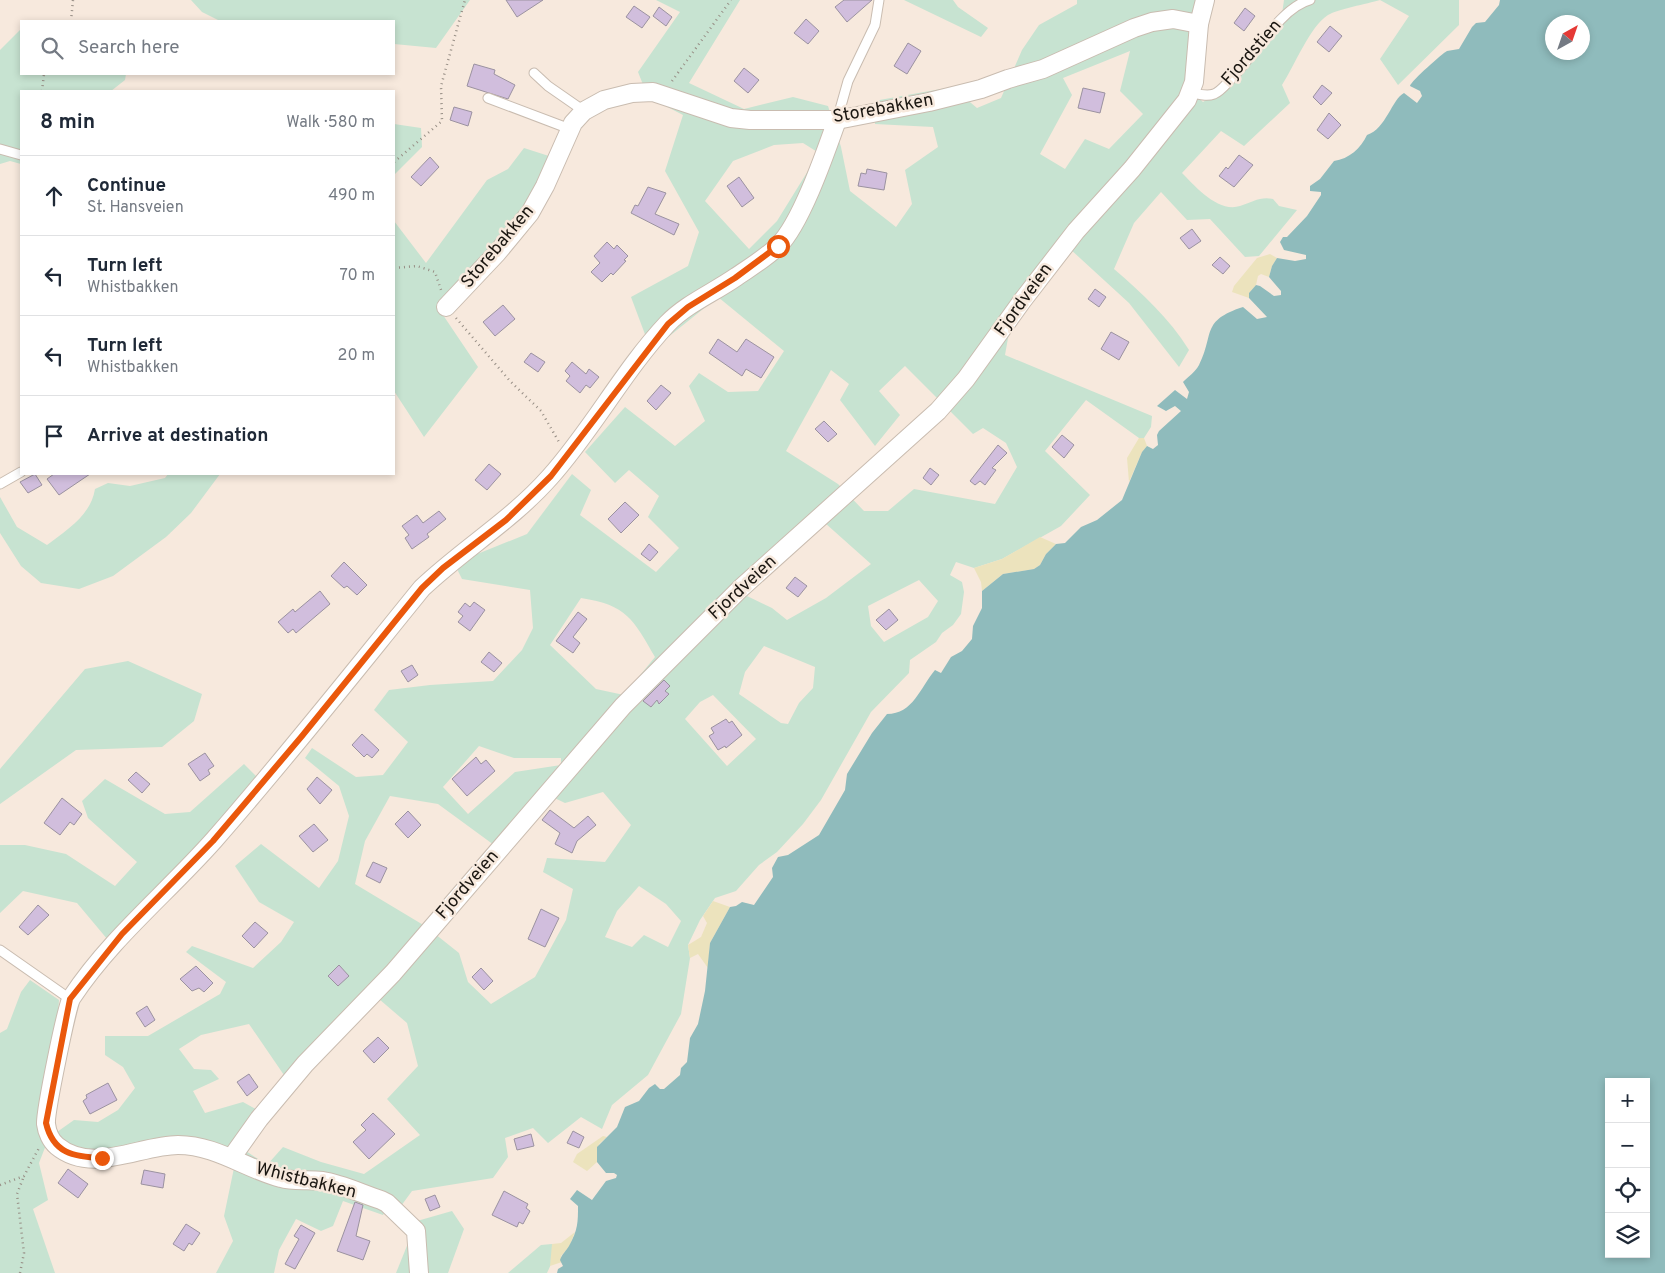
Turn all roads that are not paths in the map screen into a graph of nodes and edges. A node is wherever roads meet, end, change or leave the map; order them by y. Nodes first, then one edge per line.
1 (879, 0) edge
2 (1205, 0) edge
3 (1310, 0) edge
4 (1198, 24) junction
5 (534, 73) dead end
6 (1191, 92) junction
7 (488, 98) dead end
8 (584, 111) junction
9 (837, 120) junction
10 (570, 129) junction
11 (0, 149) edge
12 (20, 155) edge
13 (446, 307) road end
14 (20, 473) edge
15 (0, 484) edge
16 (0, 950) edge
17 (70, 999) junction
18 (232, 1157) junction
19 (419, 1273) edge

1 - 9 lane
2 - 4 street, Fjordveien
3 - 6 lane, Fjordstien
4 - 6 street, Fjordveien
4 - 9 street, Storebakken
5 - 8 lane
6 - 18 street, Fjordveien
7 - 10 lane
8 - 9 street, Storebakken
8 - 10 street, Storebakken
9 - 17 street
10 - 13 street, Storebakken
11 - 12 lane
14 - 15 lane
16 - 17 lane
17 - 18 street, Whistbakken
18 - 19 street, Whistbakken

